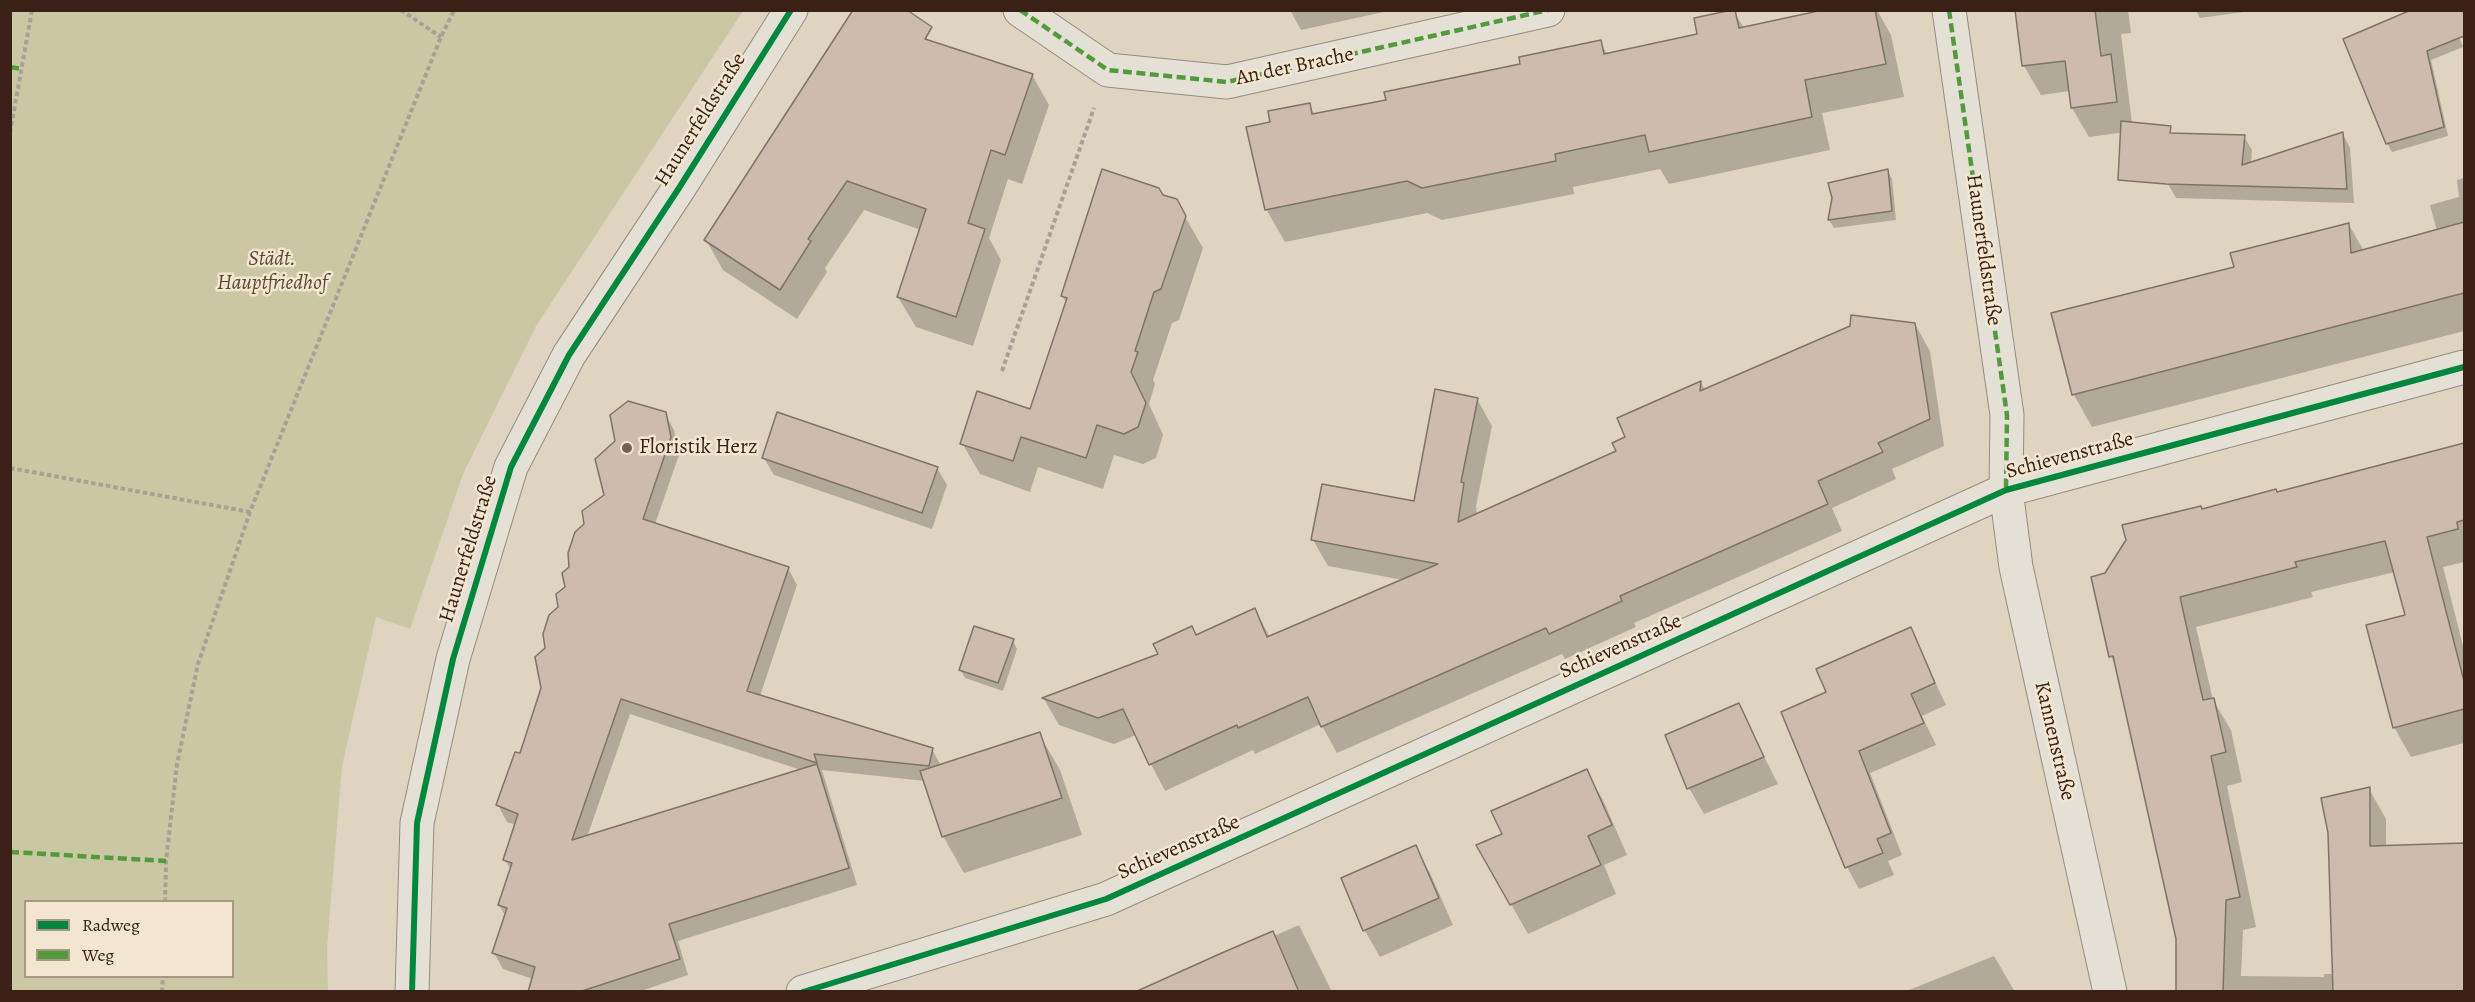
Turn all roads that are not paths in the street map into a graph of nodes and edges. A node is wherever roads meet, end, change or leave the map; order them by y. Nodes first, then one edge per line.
1 (791, 10) edge
2 (1020, 10) edge
3 (1548, 10) edge
4 (1949, 10) edge
5 (2464, 367) edge
6 (2006, 490) junction
7 (412, 992) edge
8 (803, 992) edge
9 (2110, 992) edge

1 - 7 street, Haunerfeldstraße
2 - 3 street, An der Brache
4 - 6 street, Haunerfeldstraße
5 - 6 street, Schievenstraße
6 - 8 street, Schievenstraße
6 - 9 street, Kannenstraße

